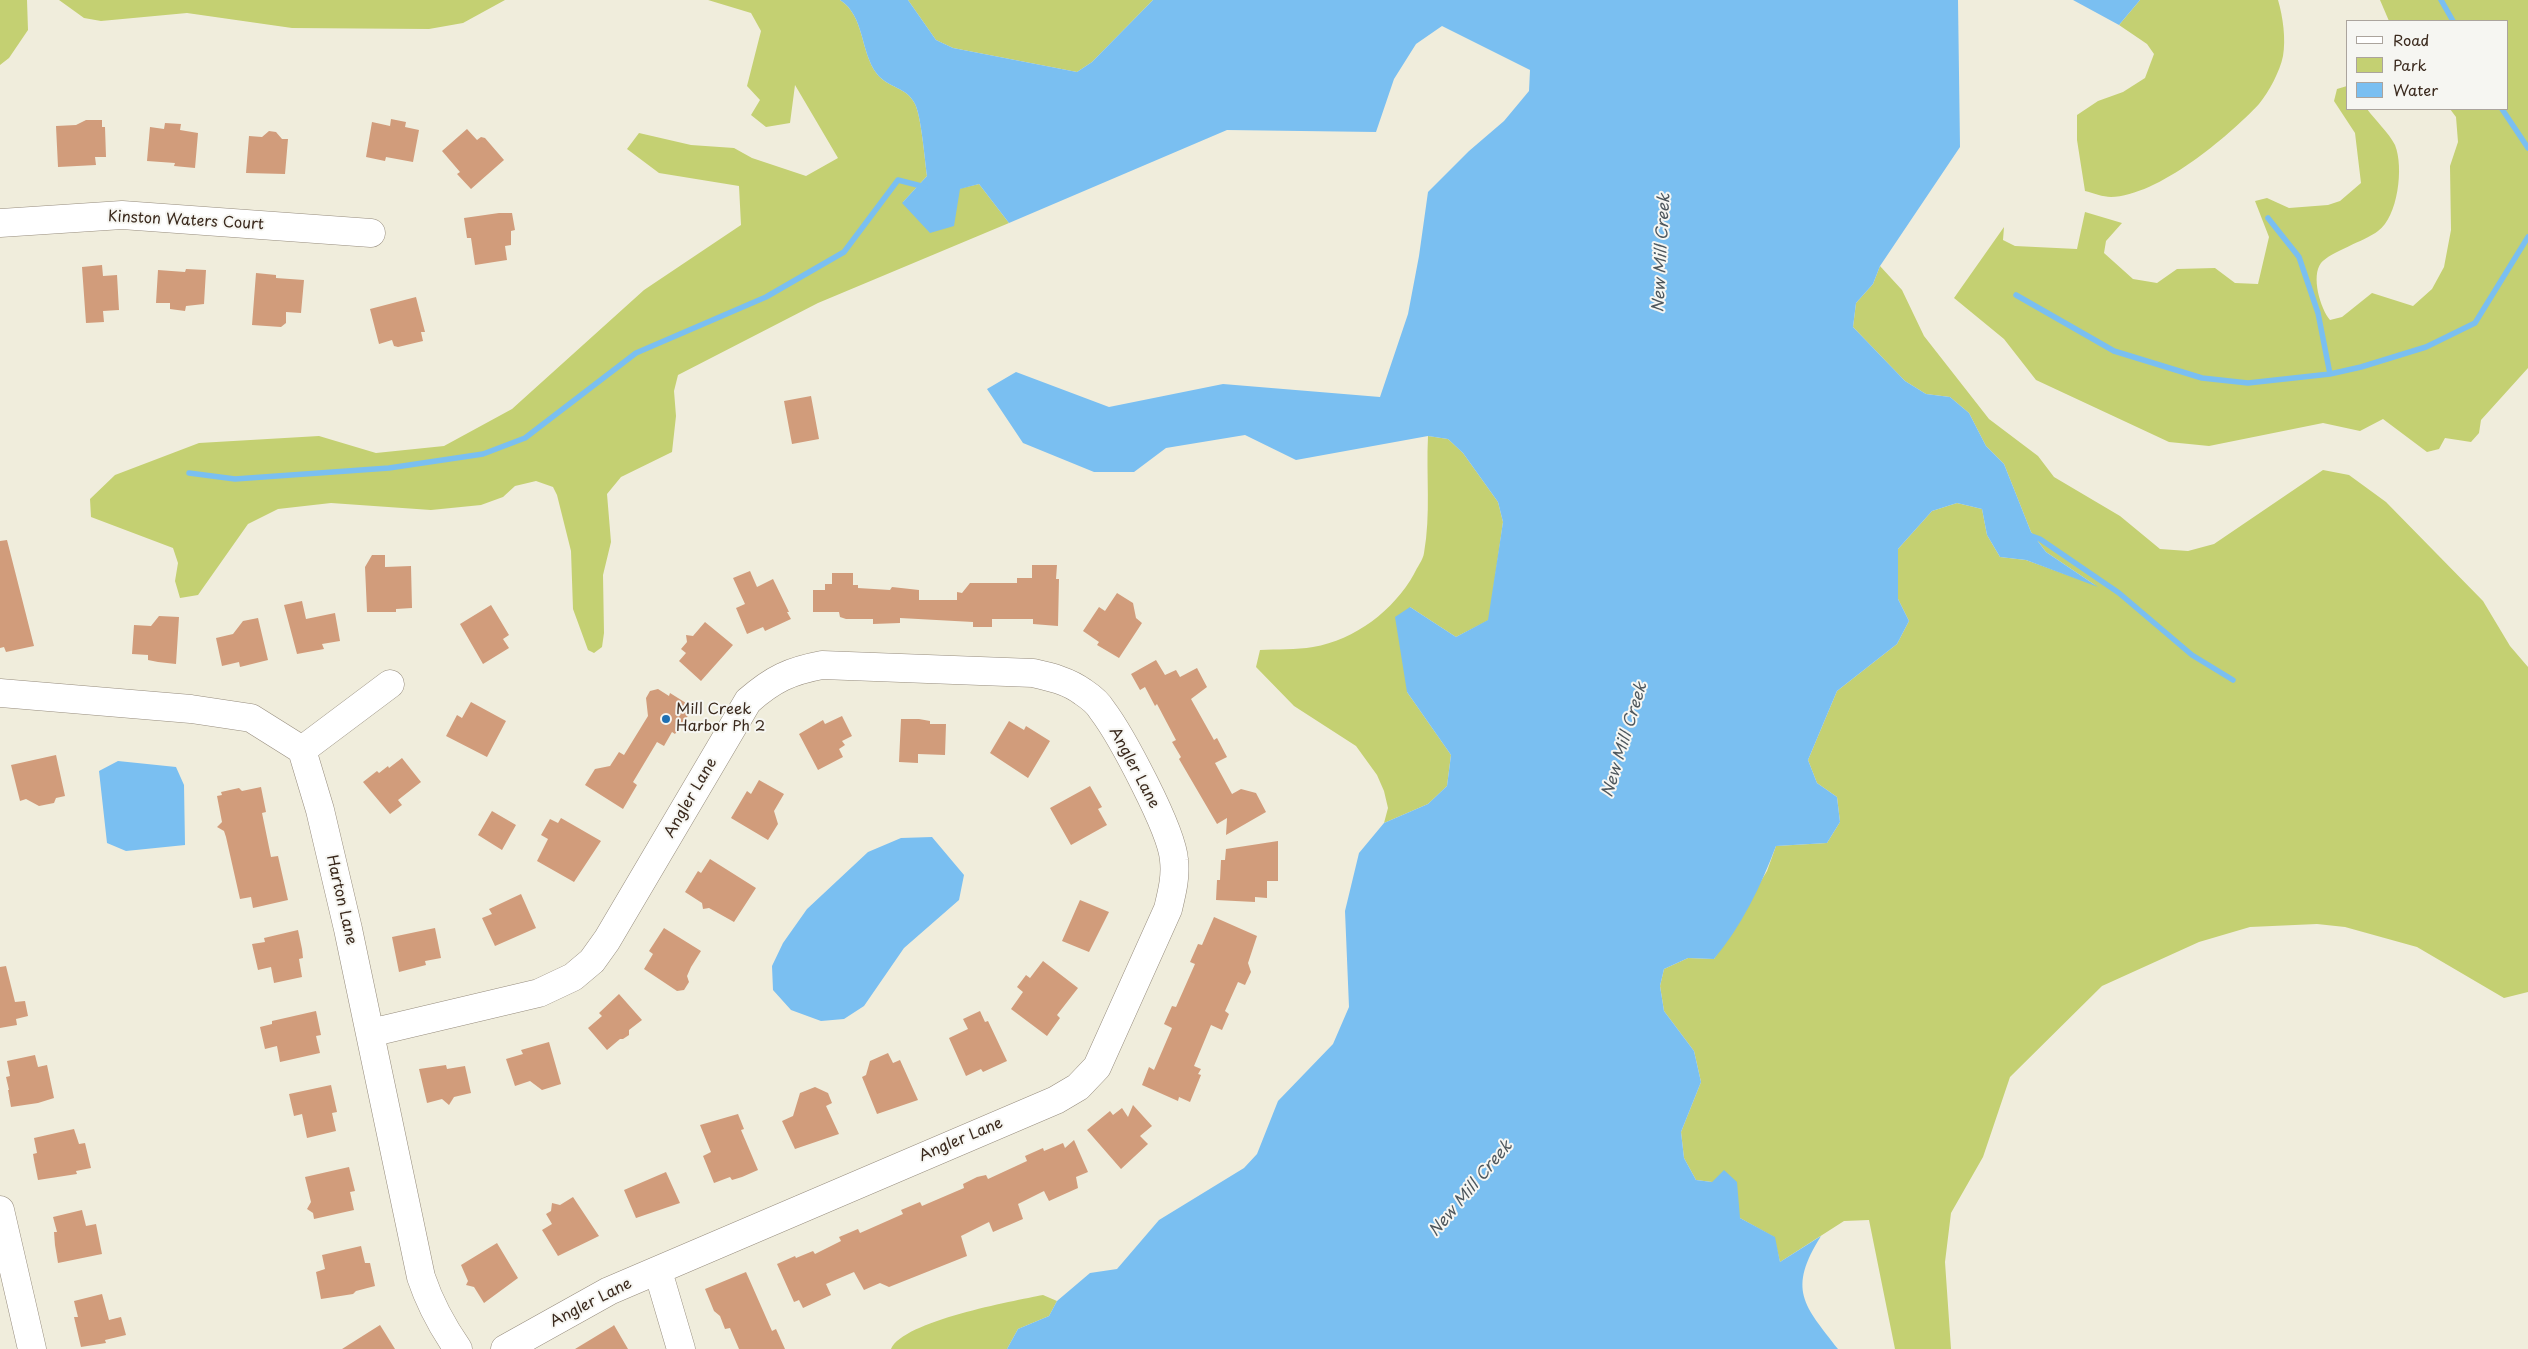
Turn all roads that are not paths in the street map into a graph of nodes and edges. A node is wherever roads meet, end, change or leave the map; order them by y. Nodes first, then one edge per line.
1 (0, 223) edge
2 (371, 233) dead end
3 (390, 684) dead end
4 (0, 693) edge
5 (302, 750) junction
6 (370, 1033) junction
7 (0, 1210) edge
8 (658, 1271) junction
9 (32, 1349) edge
10 (458, 1349) edge
11 (505, 1349) edge
12 (682, 1349) edge

1 - 2 street, Kinston Waters Court
3 - 5 street
4 - 5 street
5 - 6 street, Harton Lane
6 - 8 street, Angler Lane
6 - 10 street, Harton Lane
7 - 9 street
8 - 11 street, Angler Lane
8 - 12 street

